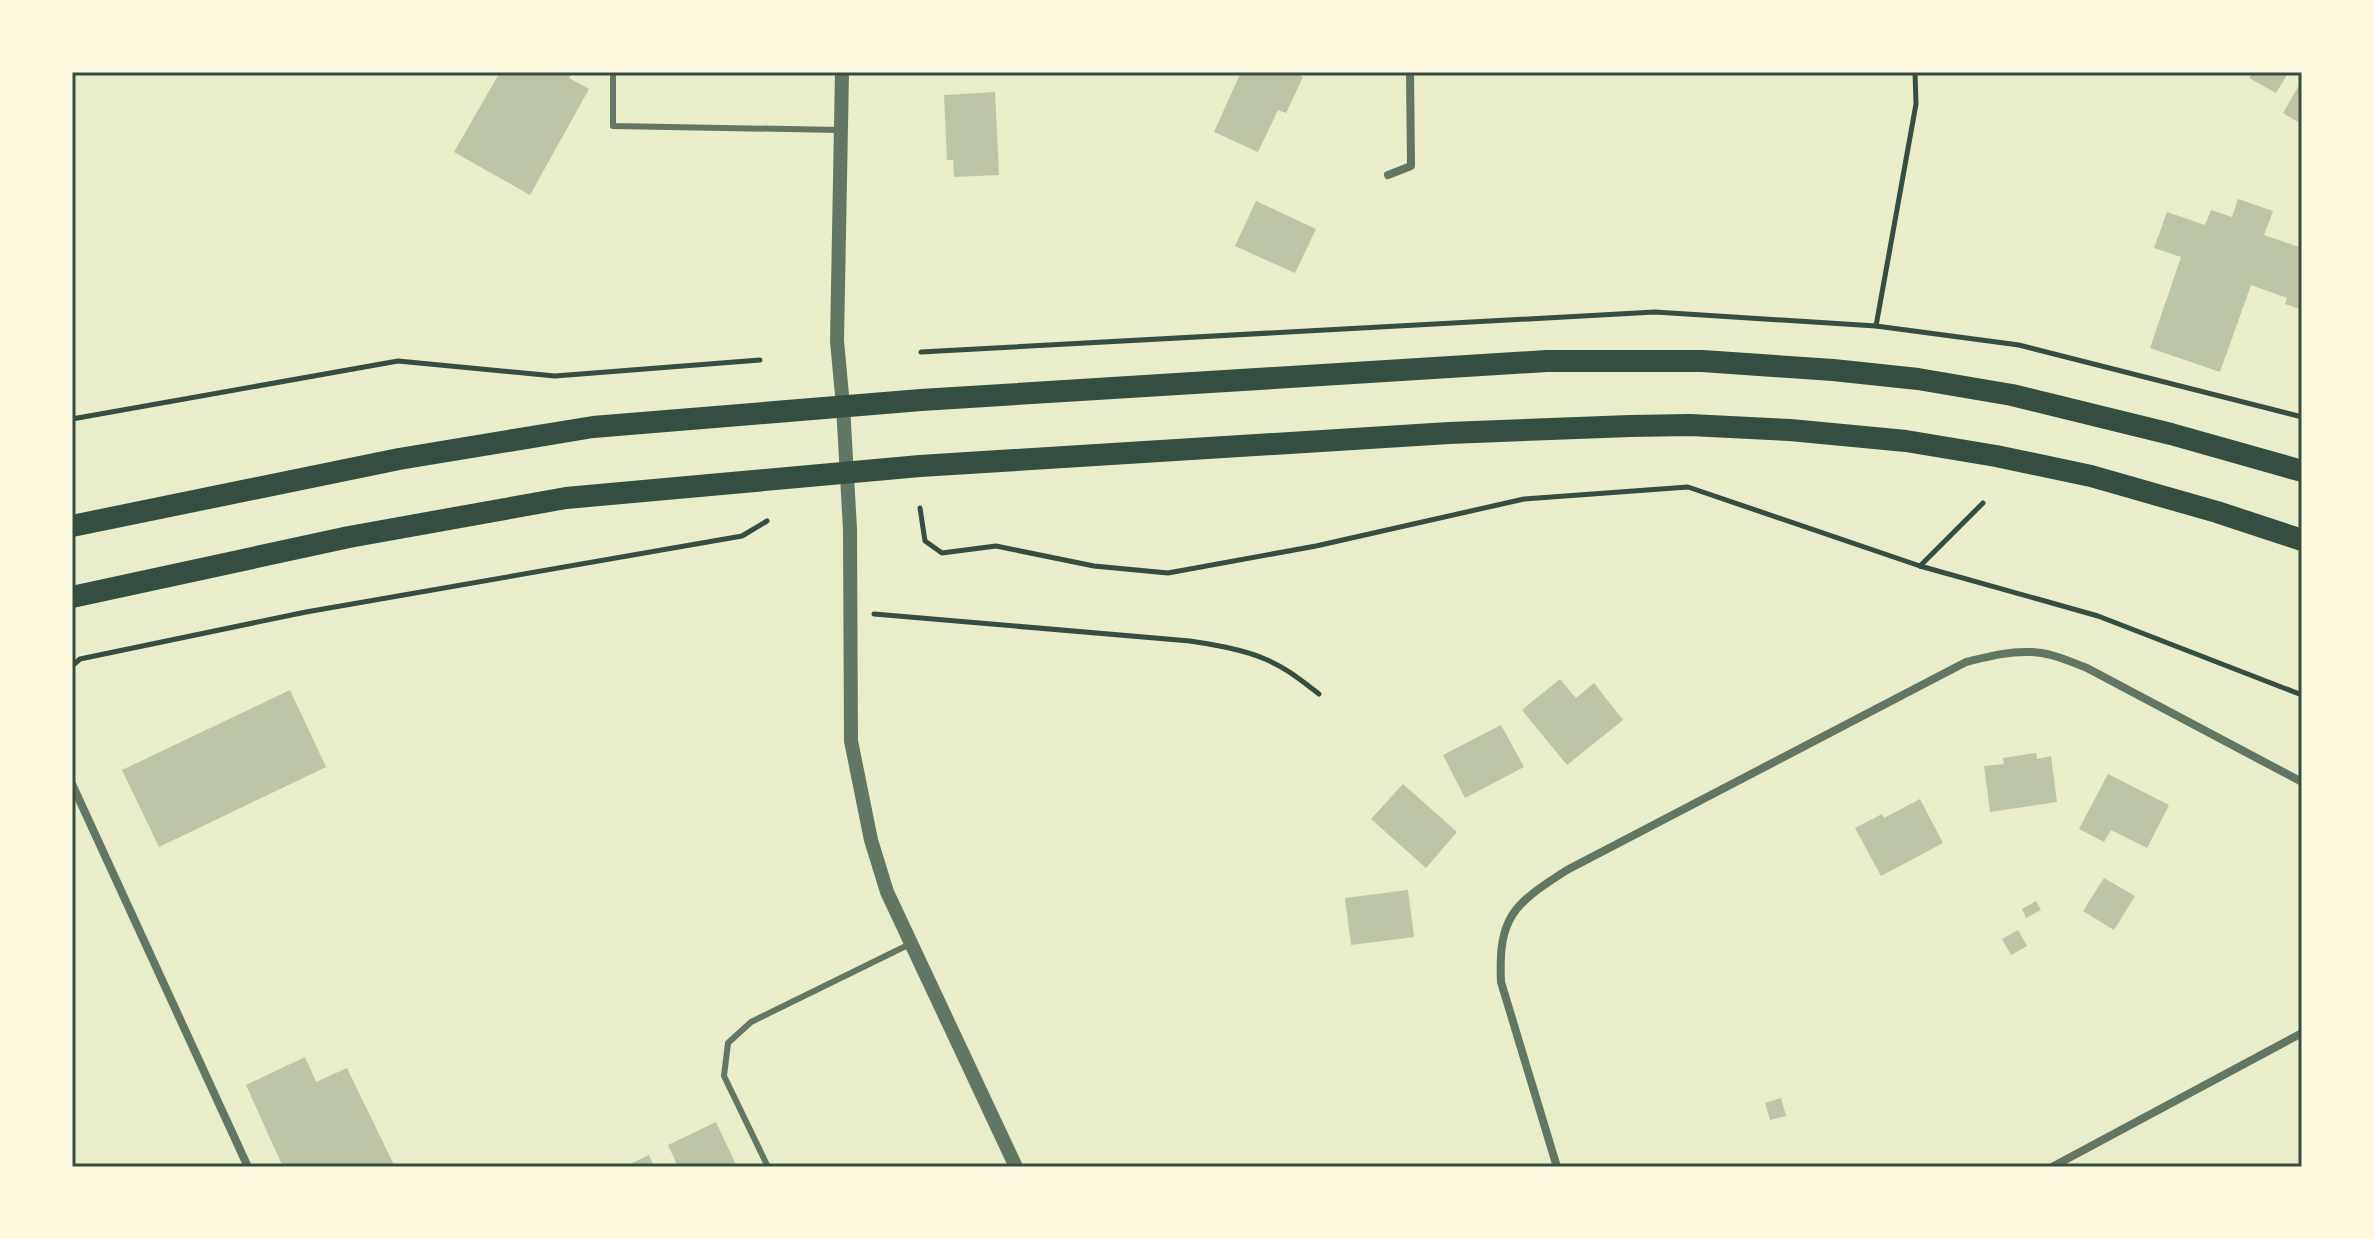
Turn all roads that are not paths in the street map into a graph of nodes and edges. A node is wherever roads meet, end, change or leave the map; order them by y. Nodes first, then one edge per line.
1 (613, 72) edge
2 (842, 72) edge
3 (1410, 72) edge
4 (841, 130) junction
5 (1388, 175) dead end
6 (843, 406) junction
7 (2302, 471) edge
8 (847, 473) junction
9 (72, 526) edge
10 (2302, 540) edge
11 (72, 597) edge
12 (2302, 782) edge
13 (72, 784) edge
14 (910, 944) junction
15 (2302, 1033) edge
16 (248, 1167) edge
17 (768, 1167) edge
18 (1016, 1167) edge
19 (1557, 1167) edge
20 (2052, 1167) edge

1 - 4 lane
2 - 4 street
3 - 5 street
4 - 6 street
6 - 7 highway
6 - 8 street
6 - 9 highway
8 - 10 highway
8 - 11 highway
8 - 14 street
12 - 19 street
13 - 16 street
14 - 17 lane
14 - 18 street
15 - 20 street

